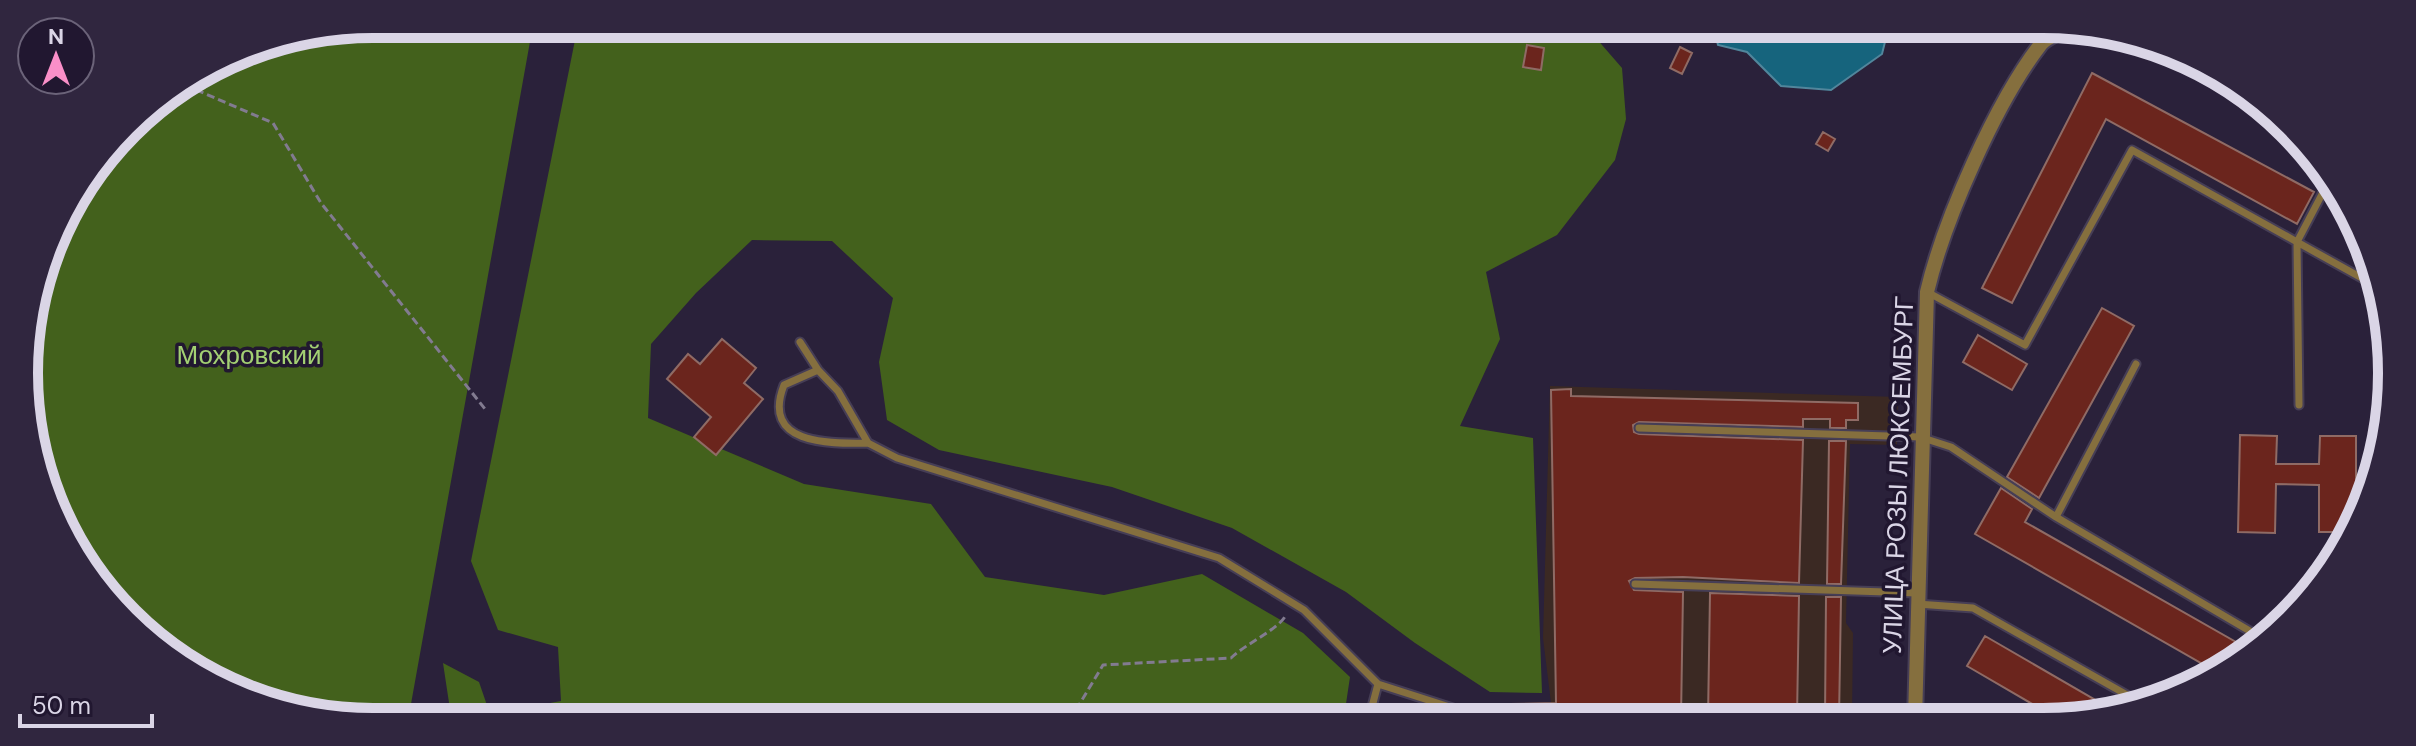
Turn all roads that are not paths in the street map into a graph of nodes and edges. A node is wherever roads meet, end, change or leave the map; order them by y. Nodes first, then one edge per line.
1 (2048, 38) edge
2 (2324, 190) edge
3 (2297, 242) junction
4 (2365, 280) edge
5 (1927, 292) junction
6 (800, 342) dead end
7 (2136, 364) dead end
8 (818, 370) junction
9 (2299, 405) dead end
10 (1639, 428) dead end
11 (1920, 437) junction
12 (868, 443) junction
13 (2056, 517) junction
14 (1635, 584) dead end
15 (1917, 598) junction
16 (2254, 633) edge
17 (1378, 684) junction
18 (2130, 697) edge
19 (1372, 708) edge
20 (1453, 708) edge
21 (1915, 708) edge

1 - 5 street, УЛИЦА РОЗЫ ЛЮКСЕМБУРГ
2 - 3 lane
3 - 4 lane
3 - 5 lane
3 - 9 lane
5 - 11 street, УЛИЦА РОЗЫ ЛЮКСЕМБУРГ
6 - 8 lane
7 - 13 lane
8 - 12 lane
8 - 12 lane
10 - 11 lane
11 - 13 lane
11 - 15 street, УЛИЦА РОЗЫ ЛЮКСЕМБУРГ
12 - 17 lane
13 - 16 lane
14 - 15 lane
15 - 18 lane
15 - 21 street, УЛИЦА РОЗЫ ЛЮКСЕМБУРГ
17 - 19 lane
17 - 20 lane

